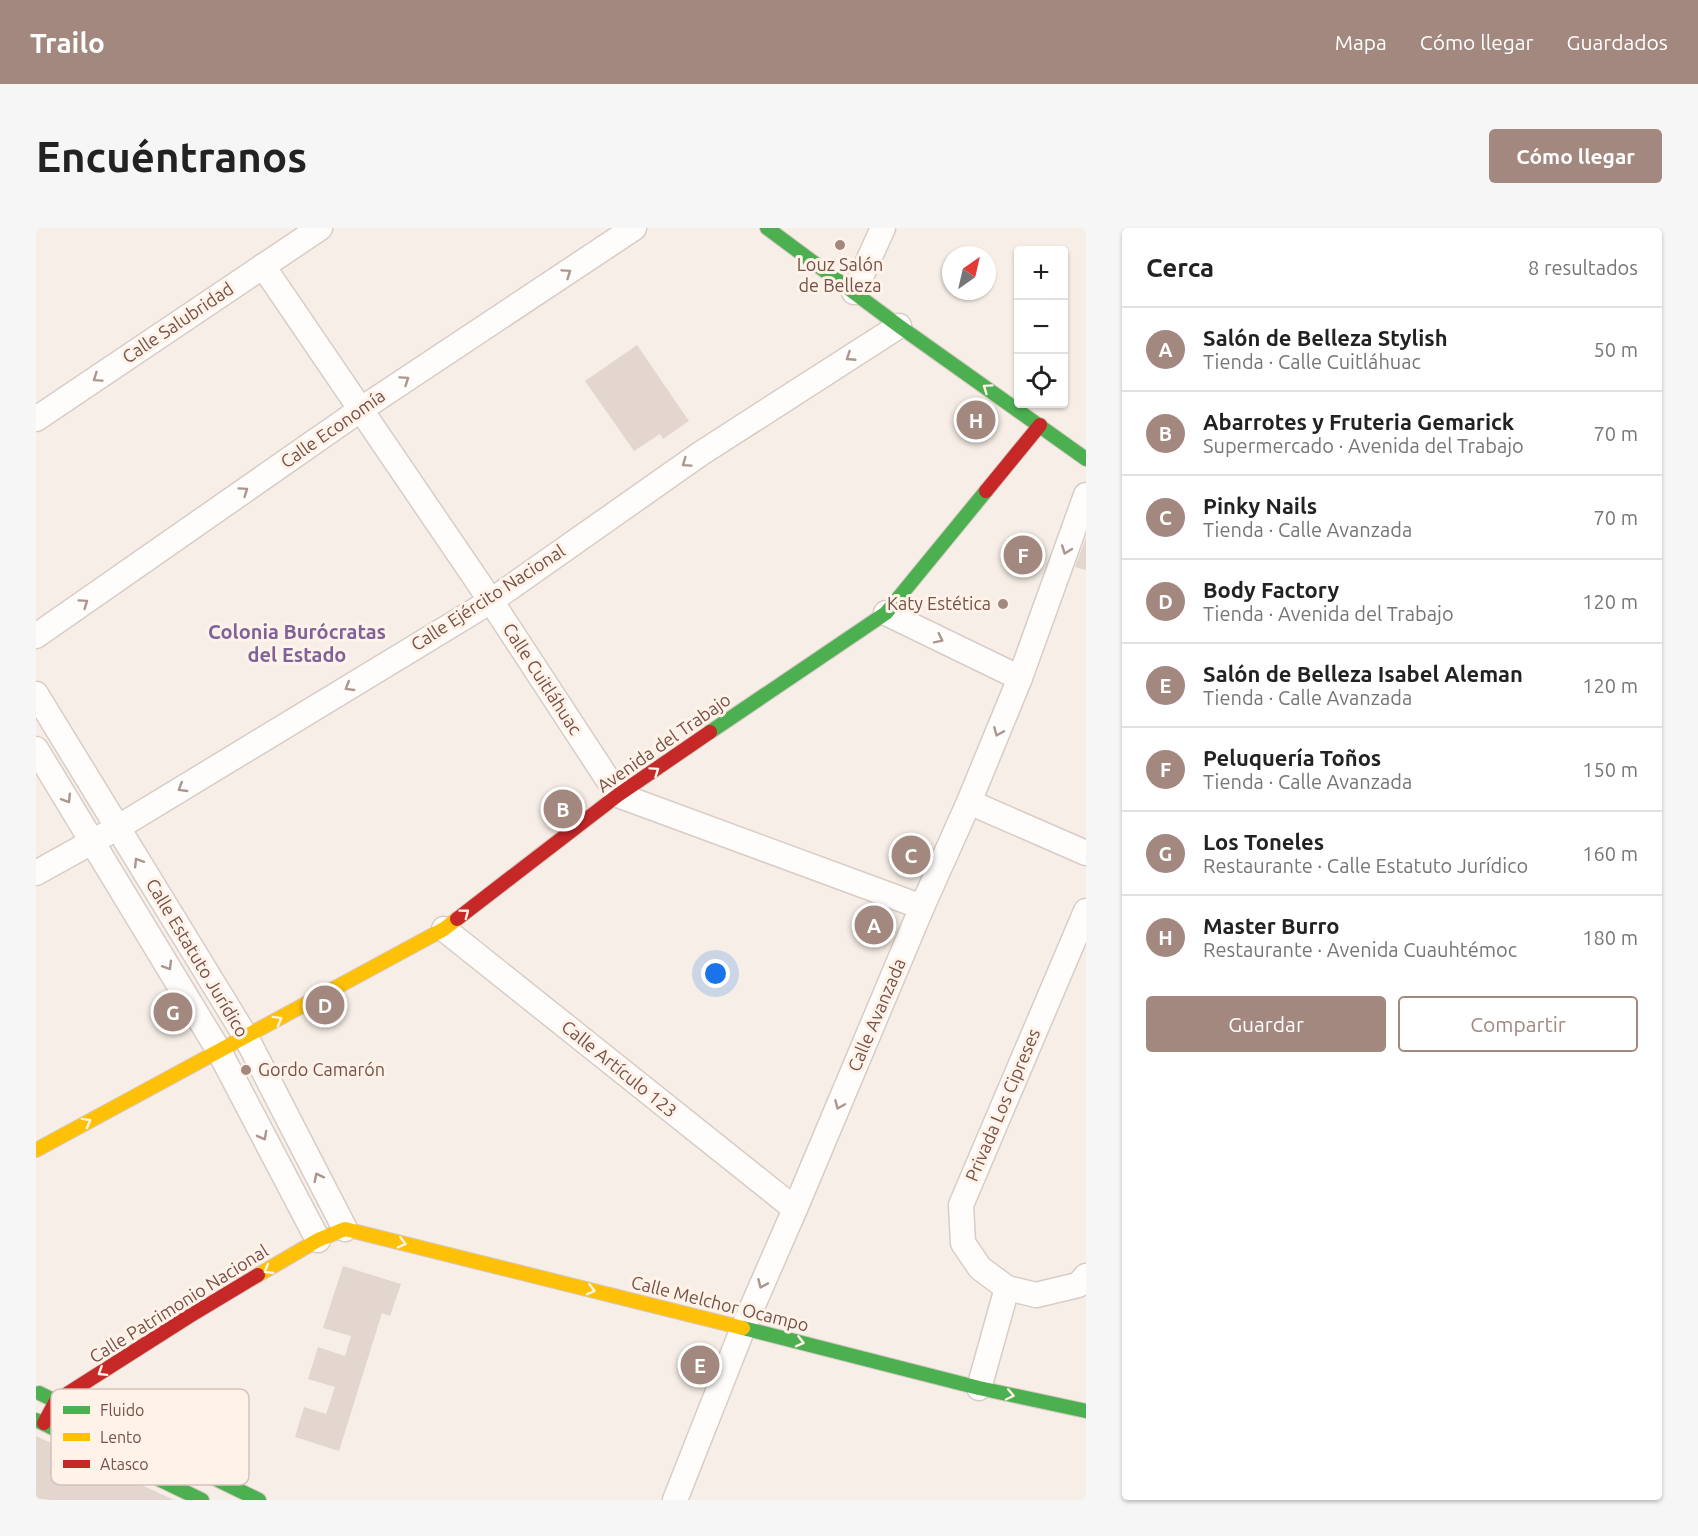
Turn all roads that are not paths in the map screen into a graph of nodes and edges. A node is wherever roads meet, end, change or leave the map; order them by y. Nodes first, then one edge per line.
1 (320, 228) edge
2 (634, 228) edge
3 (767, 228) edge
4 (883, 228) edge
5 (263, 266) junction
6 (854, 292) junction
7 (899, 326) junction
8 (360, 410) junction
9 (36, 419) edge
10 (1040, 425) junction
11 (1086, 459) edge
12 (1086, 495) edge
13 (491, 601) junction
14 (886, 614) junction
15 (36, 636) edge
16 (1020, 678) junction
17 (36, 694) edge
18 (36, 749) edge
19 (618, 795) junction
20 (969, 802) junction
21 (117, 828) junction
22 (93, 842) junction
23 (1086, 853) edge
24 (36, 873) edge
25 (922, 907) junction
26 (1086, 911) edge
27 (444, 929) junction
28 (246, 1037) junction
29 (219, 1051) junction
30 (36, 1150) edge
31 (795, 1209) junction
32 (345, 1229) junction
33 (318, 1240) junction
34 (1086, 1276) edge
35 (1007, 1288) junction
36 (743, 1328) junction
37 (980, 1388) junction
38 (75, 1389) edge
39 (36, 1391) edge
40 (51, 1398) edge
41 (51, 1407) edge
42 (1086, 1411) edge
43 (40, 1421) edge
44 (171, 1485) edge
45 (228, 1485) edge
46 (202, 1500) edge
47 (259, 1500) edge
48 (675, 1500) edge

1 - 5 street, Calle Salubridad
8 -> 2 street, Calle Economía
3 - 6 street
4 - 6 street
5 - 8 street, Calle Cuitláhuac
5 -> 9 street, Calle Salubridad
6 - 7 street
10 -> 7 street
7 -> 13 street, Calle Ejército Nacional
8 - 13 street, Calle Cuitláhuac
15 -> 8 street, Calle Economía
10 - 11 street
10 - 14 street, Avenida del Trabajo
12 -> 16 street, Calle Avanzada
13 - 19 street, Calle Cuitláhuac
13 -> 21 street, Calle Ejército Nacional
14 -> 16 street
19 -> 14 street, Avenida del Trabajo
16 -> 20 street, Calle Avanzada
17 - 21 street, Calle Estatuto Jurídico
18 -> 22 street, Calle Estatuto Jurídico
19 - 25 street
27 -> 19 street, Avenida del Trabajo
20 - 23 street
20 - 25 street, Calle Avanzada
21 - 22 street, Calle Ejército Nacional
28 -> 21 street, Calle Estatuto Jurídico
22 - 24 street, Calle Ejército Nacional
22 -> 29 street, Calle Estatuto Jurídico
25 -> 31 street, Calle Avanzada
26 - 35 street, Privada Los Cipreses
28 -> 27 street, Avenida del Trabajo
27 - 31 street, Calle Artículo 123
28 - 29 street, Avenida del Trabajo
32 -> 28 street, Calle Estatuto Jurídico
30 -> 29 street, Avenida del Trabajo
29 -> 33 street, Calle Estatuto Jurídico
31 -> 36 street, Calle Avanzada
32 - 33 street, Calle Patrimonio Nacional
32 -> 36 street, Calle Melchor Ocampo
33 -> 38 street, Calle Patrimonio Nacional
34 - 35 street, Privada Los Cipreses
35 - 37 street
36 -> 37 street, Calle Melchor Ocampo
36 - 48 street, Calle Avanzada
37 -> 42 street, Calle Melchor Ocampo
39 - 40 street
41 - 43 street, Calle Patrimonio Nacional
44 - 46 street
45 - 47 street

